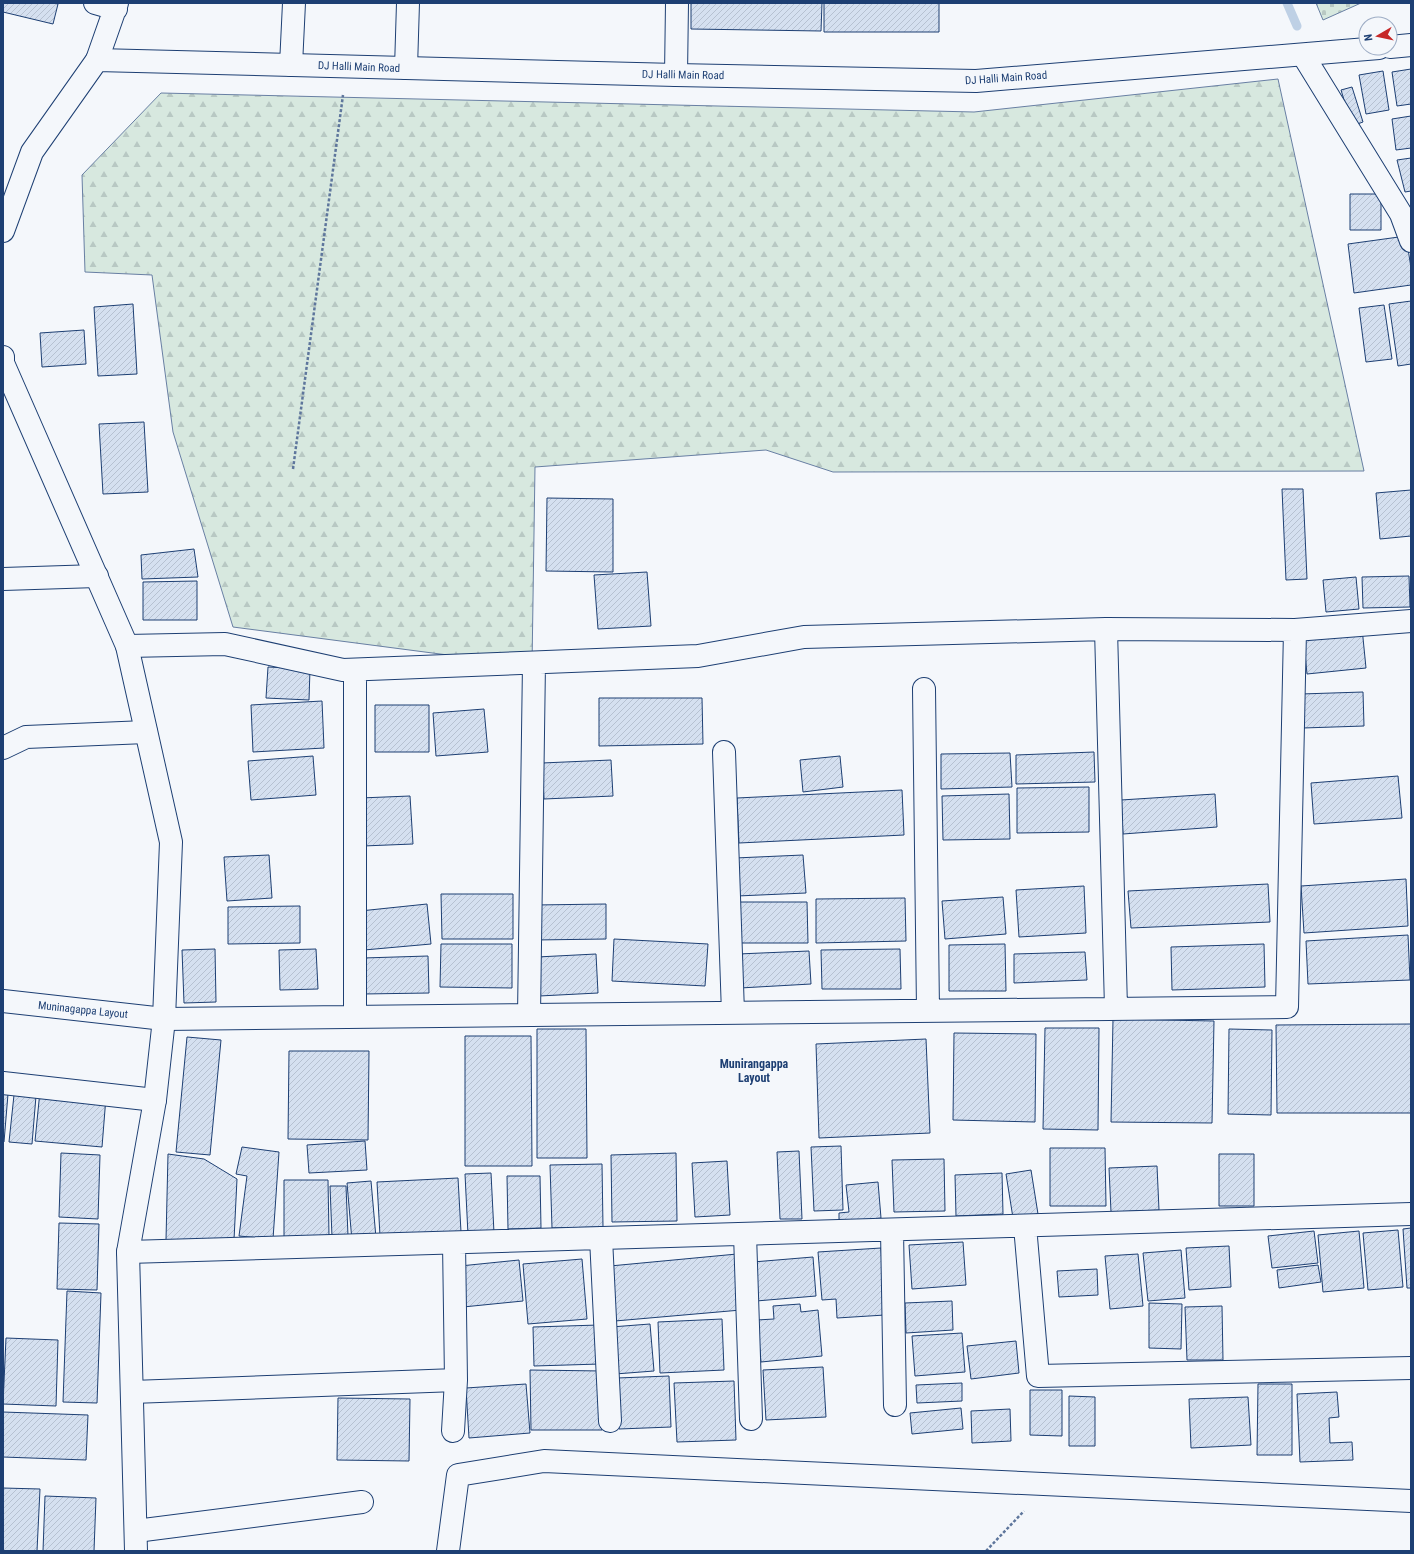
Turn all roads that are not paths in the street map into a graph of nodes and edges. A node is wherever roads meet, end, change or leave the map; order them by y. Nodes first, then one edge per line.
1 (95, 3) edge
2 (294, 3) edge
3 (408, 3) edge
4 (677, 3) edge
5 (117, 6) edge
6 (1411, 45) edge
7 (1398, 46) edge
8 (1358, 50) edge
9 (1303, 55) junction
10 (97, 60) junction
11 (291, 65) junction
12 (406, 68) junction
13 (676, 76) junction
14 (3, 230) edge
15 (1411, 241) edge
16 (3, 357) edge
17 (3, 363) edge
18 (97, 576) junction
19 (3, 579) edge
20 (1411, 621) edge
21 (1106, 629) junction
22 (1295, 630) junction
23 (127, 646) junction
24 (534, 663) junction
25 (355, 670) junction
26 (924, 689) dead end
27 (146, 732) junction
28 (3, 748) edge
29 (724, 752) dead end
30 (3, 1001) edge
31 (1116, 1008) junction
32 (928, 1010) junction
33 (733, 1012) junction
34 (529, 1015) junction
35 (355, 1017) junction
36 (164, 1019) junction
37 (3, 1083) edge
38 (155, 1100) junction
39 (1411, 1214) edge
40 (1025, 1226) junction
41 (892, 1230) junction
42 (745, 1234) junction
43 (601, 1238) junction
44 (454, 1243) junction
45 (128, 1252) junction
46 (1411, 1368) edge
47 (456, 1380) junction
48 (132, 1392) junction
49 (895, 1405) dead end
50 (751, 1419) dead end
51 (610, 1421) dead end
52 (453, 1431) dead end
53 (1411, 1501) edge
54 (362, 1502) dead end
55 (136, 1541) edge
56 (448, 1551) edge

1 - 5 street
2 - 11 street
3 - 12 street
4 - 13 street
5 - 10 street
6 - 7 street
8 - 9 street, DJ Halli Main Road
9 - 13 street, DJ Halli Main Road
9 - 15 street
10 - 11 street, DJ Halli Main Road
10 - 14 street
11 - 12 street, DJ Halli Main Road
12 - 13 street, DJ Halli Main Road
16 - 17 street
17 - 18 street
18 - 19 street
18 - 23 street
20 - 22 street
21 - 22 street
21 - 24 street
21 - 31 street
22 - 31 street, Muninagappa Layout
23 - 25 street
23 - 27 street
24 - 25 street
24 - 34 street
25 - 35 street
26 - 32 street
27 - 28 street
27 - 36 street
29 - 33 street
30 - 36 street, Muninagappa Layout
31 - 32 street, Muninagappa Layout
32 - 33 street, Muninagappa Layout
33 - 34 street, Muninagappa Layout
34 - 35 street, Muninagappa Layout
35 - 36 street, Muninagappa Layout
36 - 38 street
37 - 38 street
38 - 45 street
39 - 40 street
40 - 41 street
40 - 46 street
41 - 42 street
41 - 49 street
42 - 43 street
42 - 50 street
43 - 44 street
43 - 51 street
44 - 45 street
44 - 47 street
45 - 48 street
47 - 48 street
47 - 52 street
48 - 55 street
53 - 56 street
54 - 55 street

